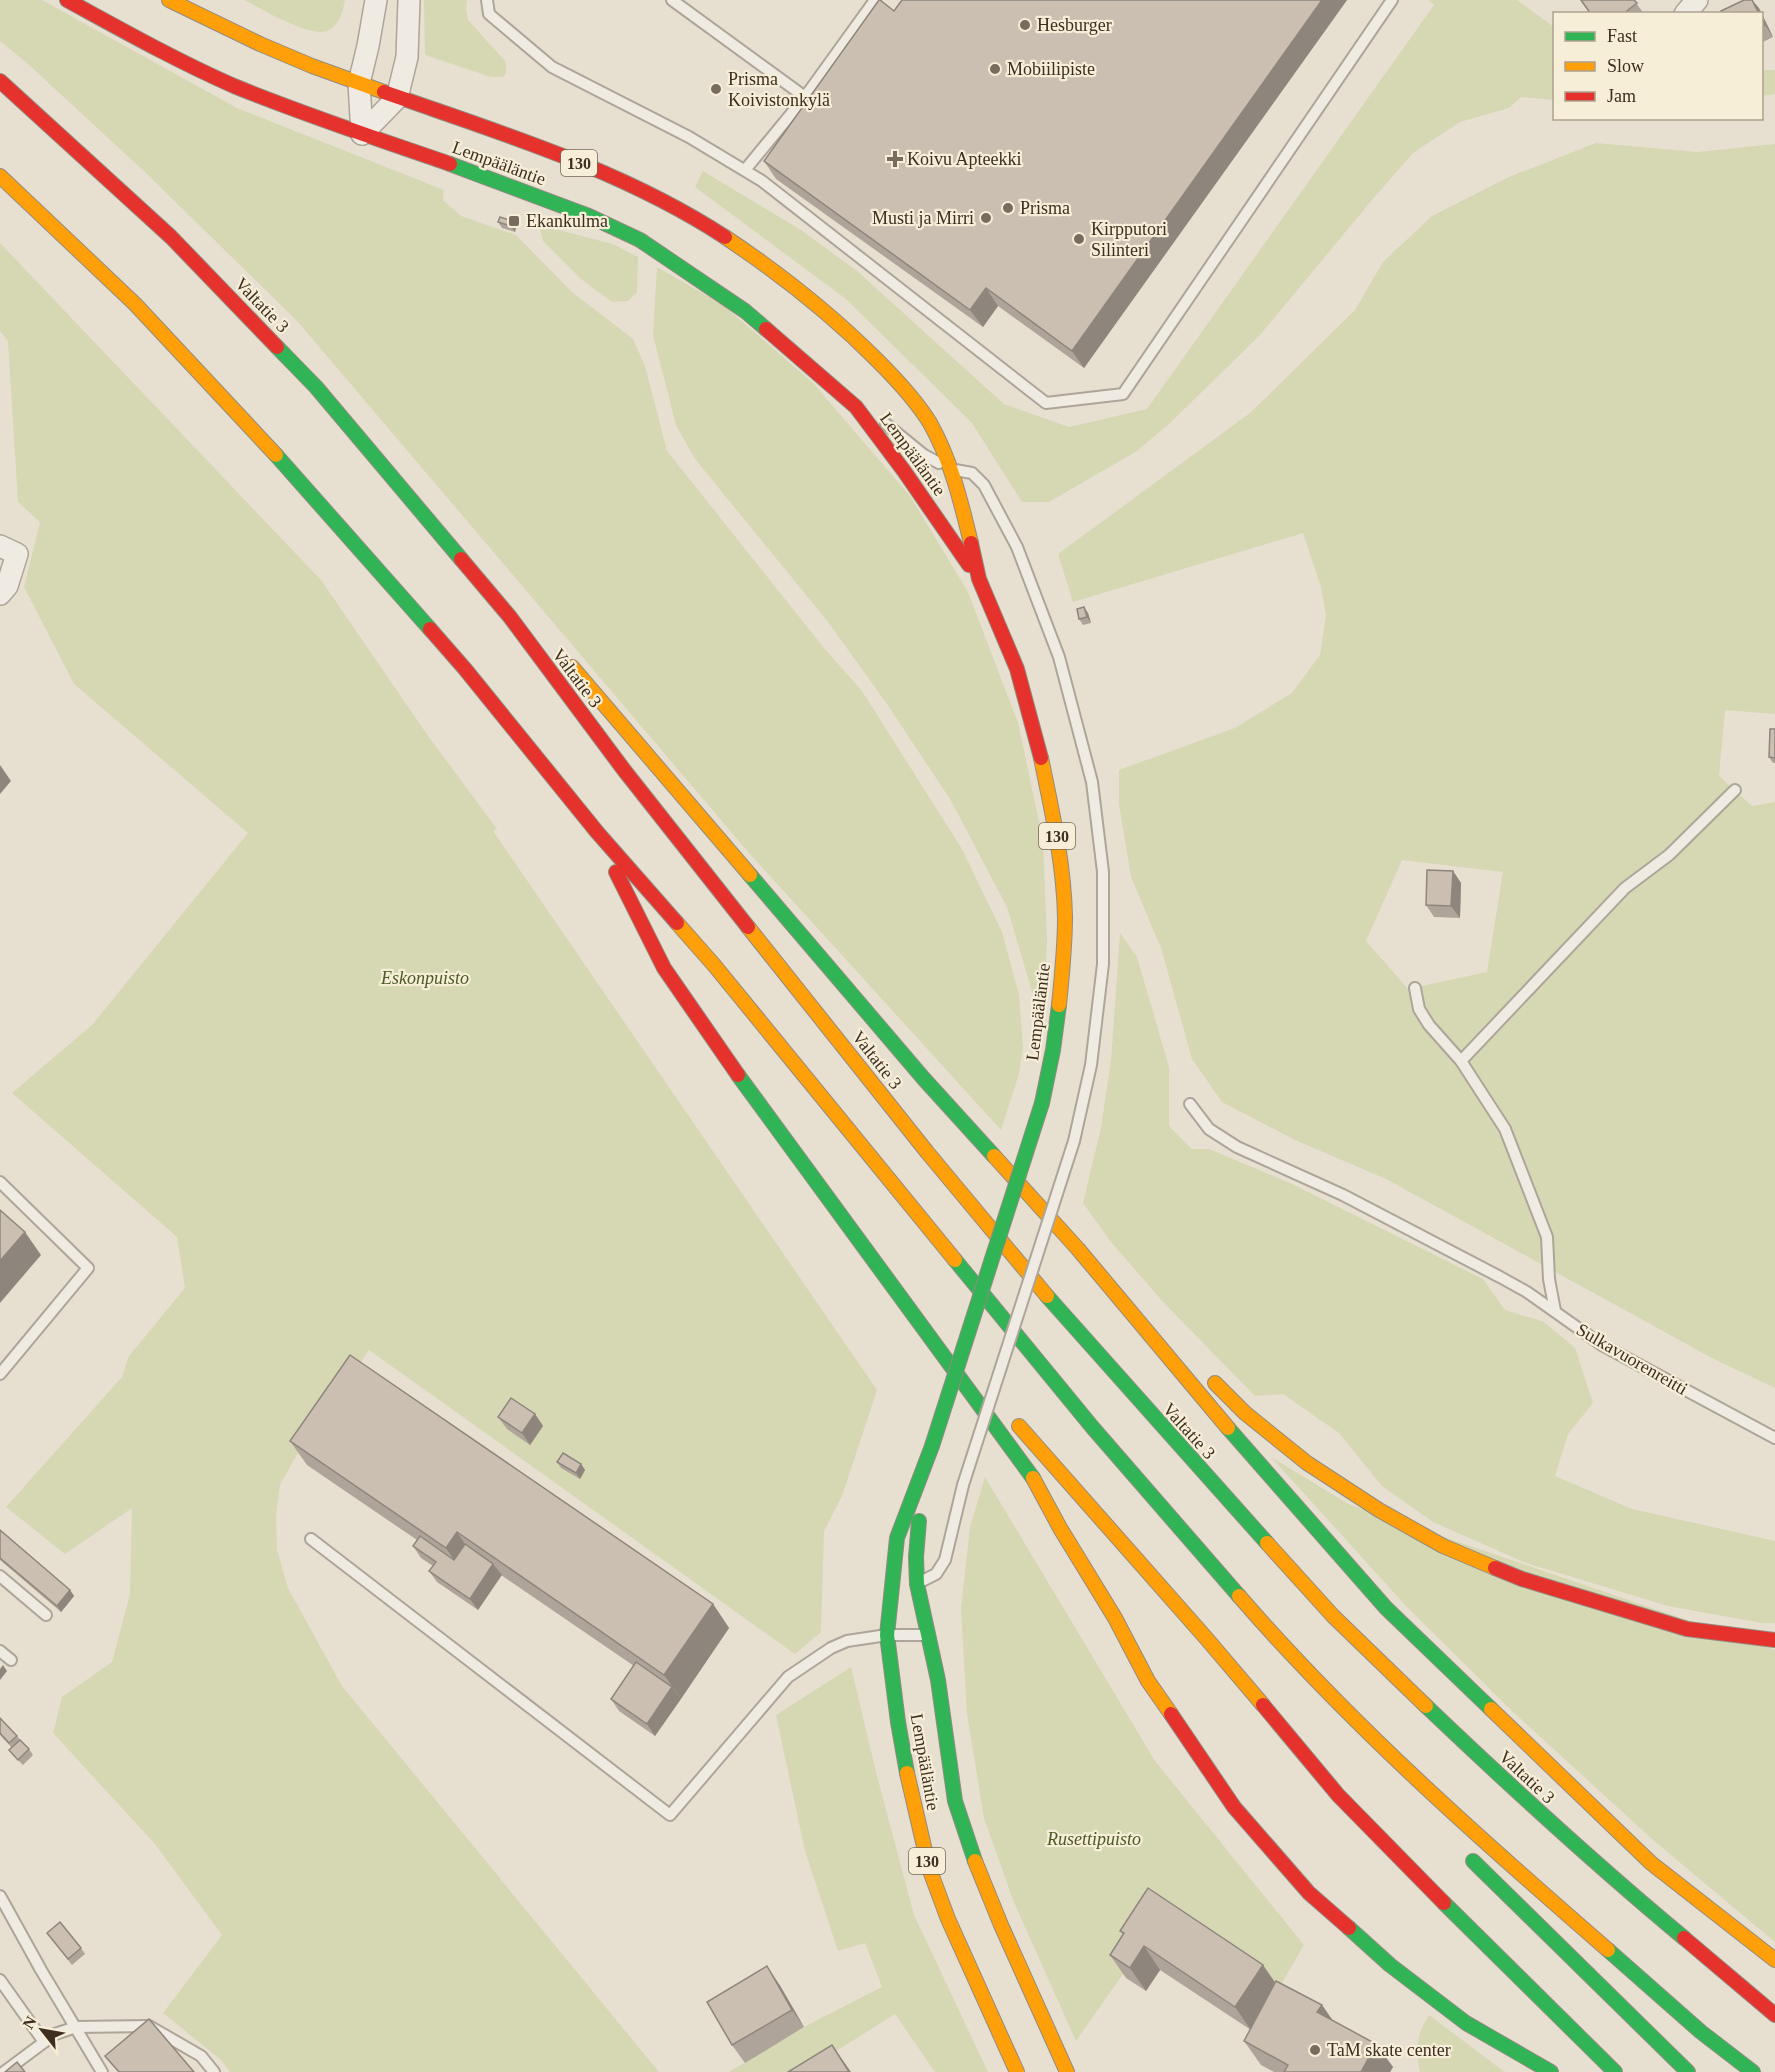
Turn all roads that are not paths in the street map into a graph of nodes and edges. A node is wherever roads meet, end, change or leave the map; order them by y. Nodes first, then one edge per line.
1 (67, 0) edge
2 (169, 0) edge
3 (376, 0) edge
4 (409, 0) edge
5 (488, 0) edge
6 (672, 0) edge
7 (875, 0) edge
8 (1392, 0) edge
9 (1697, 0) edge
10 (1687, 12) edge
11 (0, 81) edge
12 (359, 83) junction
13 (805, 97) junction
14 (397, 98) junction
15 (362, 134) junction
16 (745, 170) junction
17 (0, 176) edge
18 (856, 407) junction
19 (951, 470) junction
20 (0, 546) edge
21 (979, 579) junction
22 (3, 590) edge
23 (510, 617) junction
24 (547, 645) dead end
25 (566, 659) dead end
26 (1735, 790) dead end
27 (597, 832) junction
28 (1415, 988) dead end
29 (1461, 1061) junction
30 (1190, 1104) dead end
31 (0, 1182) edge
32 (1078, 1249) junction
33 (881, 1269) junction
34 (1555, 1311) junction
35 (1174, 1342) dead end
36 (0, 1374) edge
37 (1206, 1374) dead end
38 (1775, 1438) edge
39 (932, 1446) junction
40 (311, 1539) dead end
41 (0, 1576) edge
42 (918, 1584) junction
43 (46, 1615) dead end
44 (887, 1635) junction
45 (928, 1635) junction
46 (1775, 1640) edge
47 (0, 1651) edge
48 (10, 1660) dead end
49 (1373, 1739) junction
50 (1432, 1811) dead end
51 (1462, 1847) dead end
52 (0, 1896) edge
53 (1775, 1960) edge
54 (0, 1980) edge
55 (1775, 2015) edge
56 (76, 2027) junction
57 (44, 2042) junction
58 (4, 2072) edge
59 (102, 2072) edge
60 (214, 2072) edge
61 (1017, 2072) edge
62 (1067, 2072) edge
63 (1551, 2072) edge
64 (1615, 2072) edge
65 (1688, 2072) edge
66 (1753, 2072) edge

1 - 15 main road, Lempääläntie / 130
2 - 12 main road, Lempääläntie / 130
3 - 12 street
4 - 14 street
5 - 16 lane
6 - 13 lane
7 - 13 lane
8 - 16 lane
9 - 10 street
11 - 23 main road, Valtatie 3
12 - 14 main road, Lempääläntie / 130
12 - 15 street
13 - 16 lane
14 - 15 street
14 - 19 main road, Lempääläntie / 130
15 - 18 main road, Lempääläntie / 130
17 - 27 main road
18 - 19 lane
18 - 21 main road, Lempääläntie / 130
19 - 21 main road, Lempääläntie / 130
19 - 42 lane, bridge
20 - 22 street
21 - 39 main road, Lempääläntie / 130, bridge
23 - 24 main road
23 - 55 main road, Valtatie 3
25 - 32 main road
26 - 29 lane
27 - 33 main road
27 - 49 main road
28 - 29 lane
29 - 34 lane
30 - 34 lane, Sulkavuorenreitti
31 - 36 lane
32 - 35 main road
32 - 53 main road
33 - 63 main road
33 - 64 main road
34 - 38 lane, Sulkavuorenreitti
37 - 46 main road
39 - 42 main road, Lempääläntie / 130
39 - 44 main road, Lempääläntie / 130
40 - 44 lane
41 - 43 lane
42 - 45 main road, Lempääläntie / 130
44 - 45 lane
44 - 61 main road, Lempääläntie / 130
45 - 62 main road, Lempääläntie / 130
47 - 48 lane
49 - 50 main road
49 - 66 main road
51 - 65 main road
52 - 56 lane
54 - 57 lane
56 - 57 lane
56 - 59 lane
56 - 60 lane
57 - 58 lane

